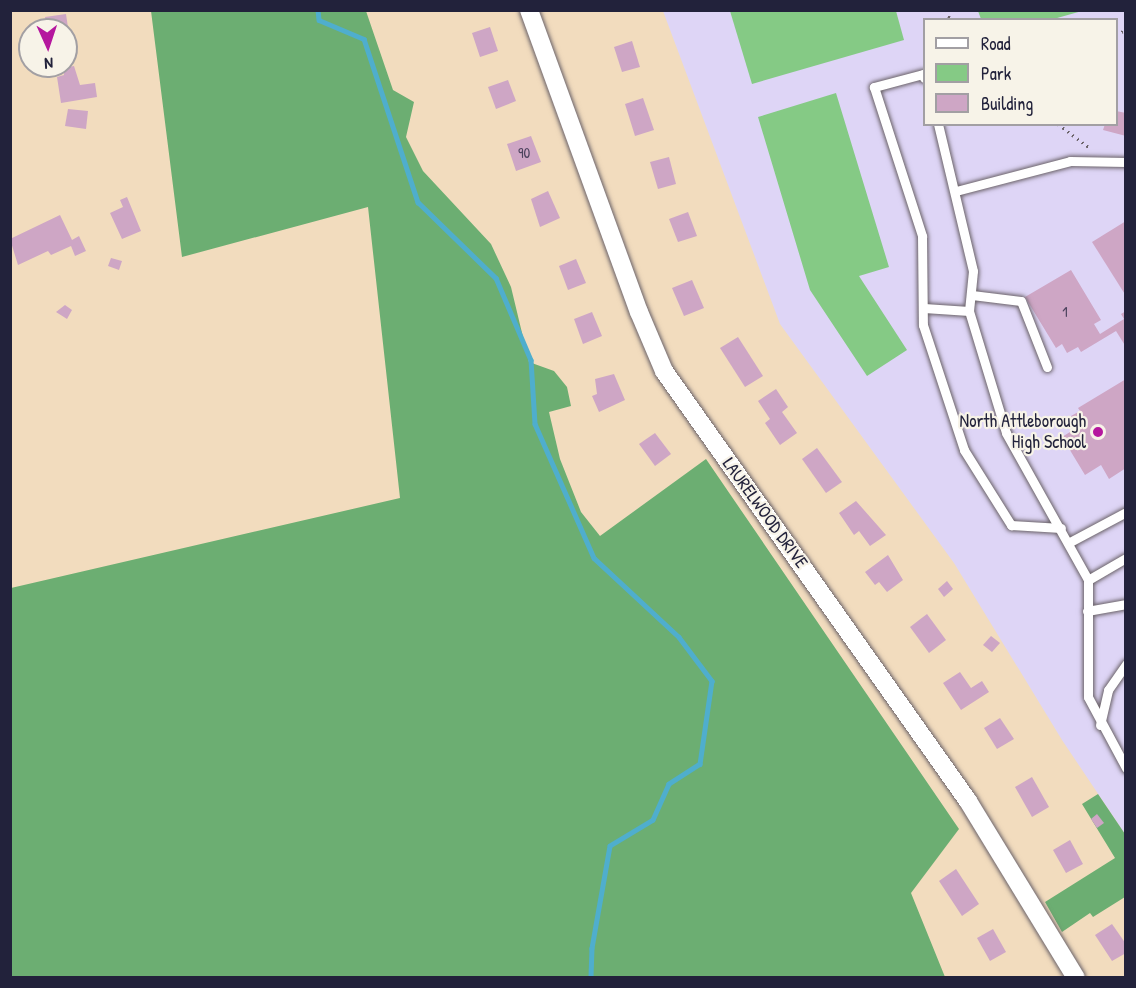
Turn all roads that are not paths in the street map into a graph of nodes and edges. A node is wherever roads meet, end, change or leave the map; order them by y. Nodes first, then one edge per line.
1 (529, 10) edge
2 (923, 74) edge
3 (939, 126) edge
4 (1125, 162) edge
5 (956, 191) junction
6 (972, 295) junction
7 (924, 308) junction
8 (969, 311) junction
9 (1047, 367) dead end
10 (1125, 512) edge
11 (1061, 528) junction
12 (1068, 543) junction
13 (1125, 558) edge
14 (1088, 580) junction
15 (1125, 604) edge
16 (1087, 611) junction
17 (1125, 664) edge
18 (1100, 725) junction
19 (1125, 768) edge
20 (1076, 978) edge

1 - 20 street, LAURELWOOD DRIVE
2 - 7 lane
3 - 5 lane
4 - 5 lane
5 - 6 lane
6 - 8 lane
6 - 9 lane
7 - 8 lane
7 - 11 lane
8 - 11 lane
10 - 12 lane
11 - 12 lane
12 - 14 lane
13 - 14 lane
14 - 16 lane
15 - 16 lane
16 - 18 lane
17 - 18 lane
18 - 19 lane

